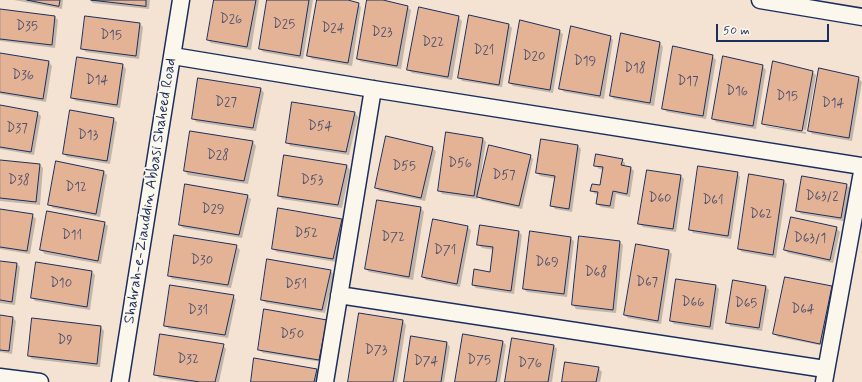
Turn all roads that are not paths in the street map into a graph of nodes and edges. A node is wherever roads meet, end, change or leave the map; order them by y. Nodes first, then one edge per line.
1 (181, 0) edge
2 (760, 0) edge
3 (862, 17) edge
4 (173, 56) junction
5 (373, 89) junction
6 (862, 166) edge
7 (862, 172) edge
8 (339, 295) junction
9 (825, 376) edge
10 (0, 377) edge
11 (40, 382) edge
12 (120, 382) edge
13 (325, 382) edge

1 - 4 street, Shahrah-e-Ziauddin Abbasi Shaheed Road
2 - 3 street
4 - 5 street
4 - 12 street, Shahrah-e-Ziauddin Abbasi Shaheed Road
5 - 6 street
5 - 8 street
7 - 9 street
8 - 9 street
8 - 13 street
10 - 11 street

